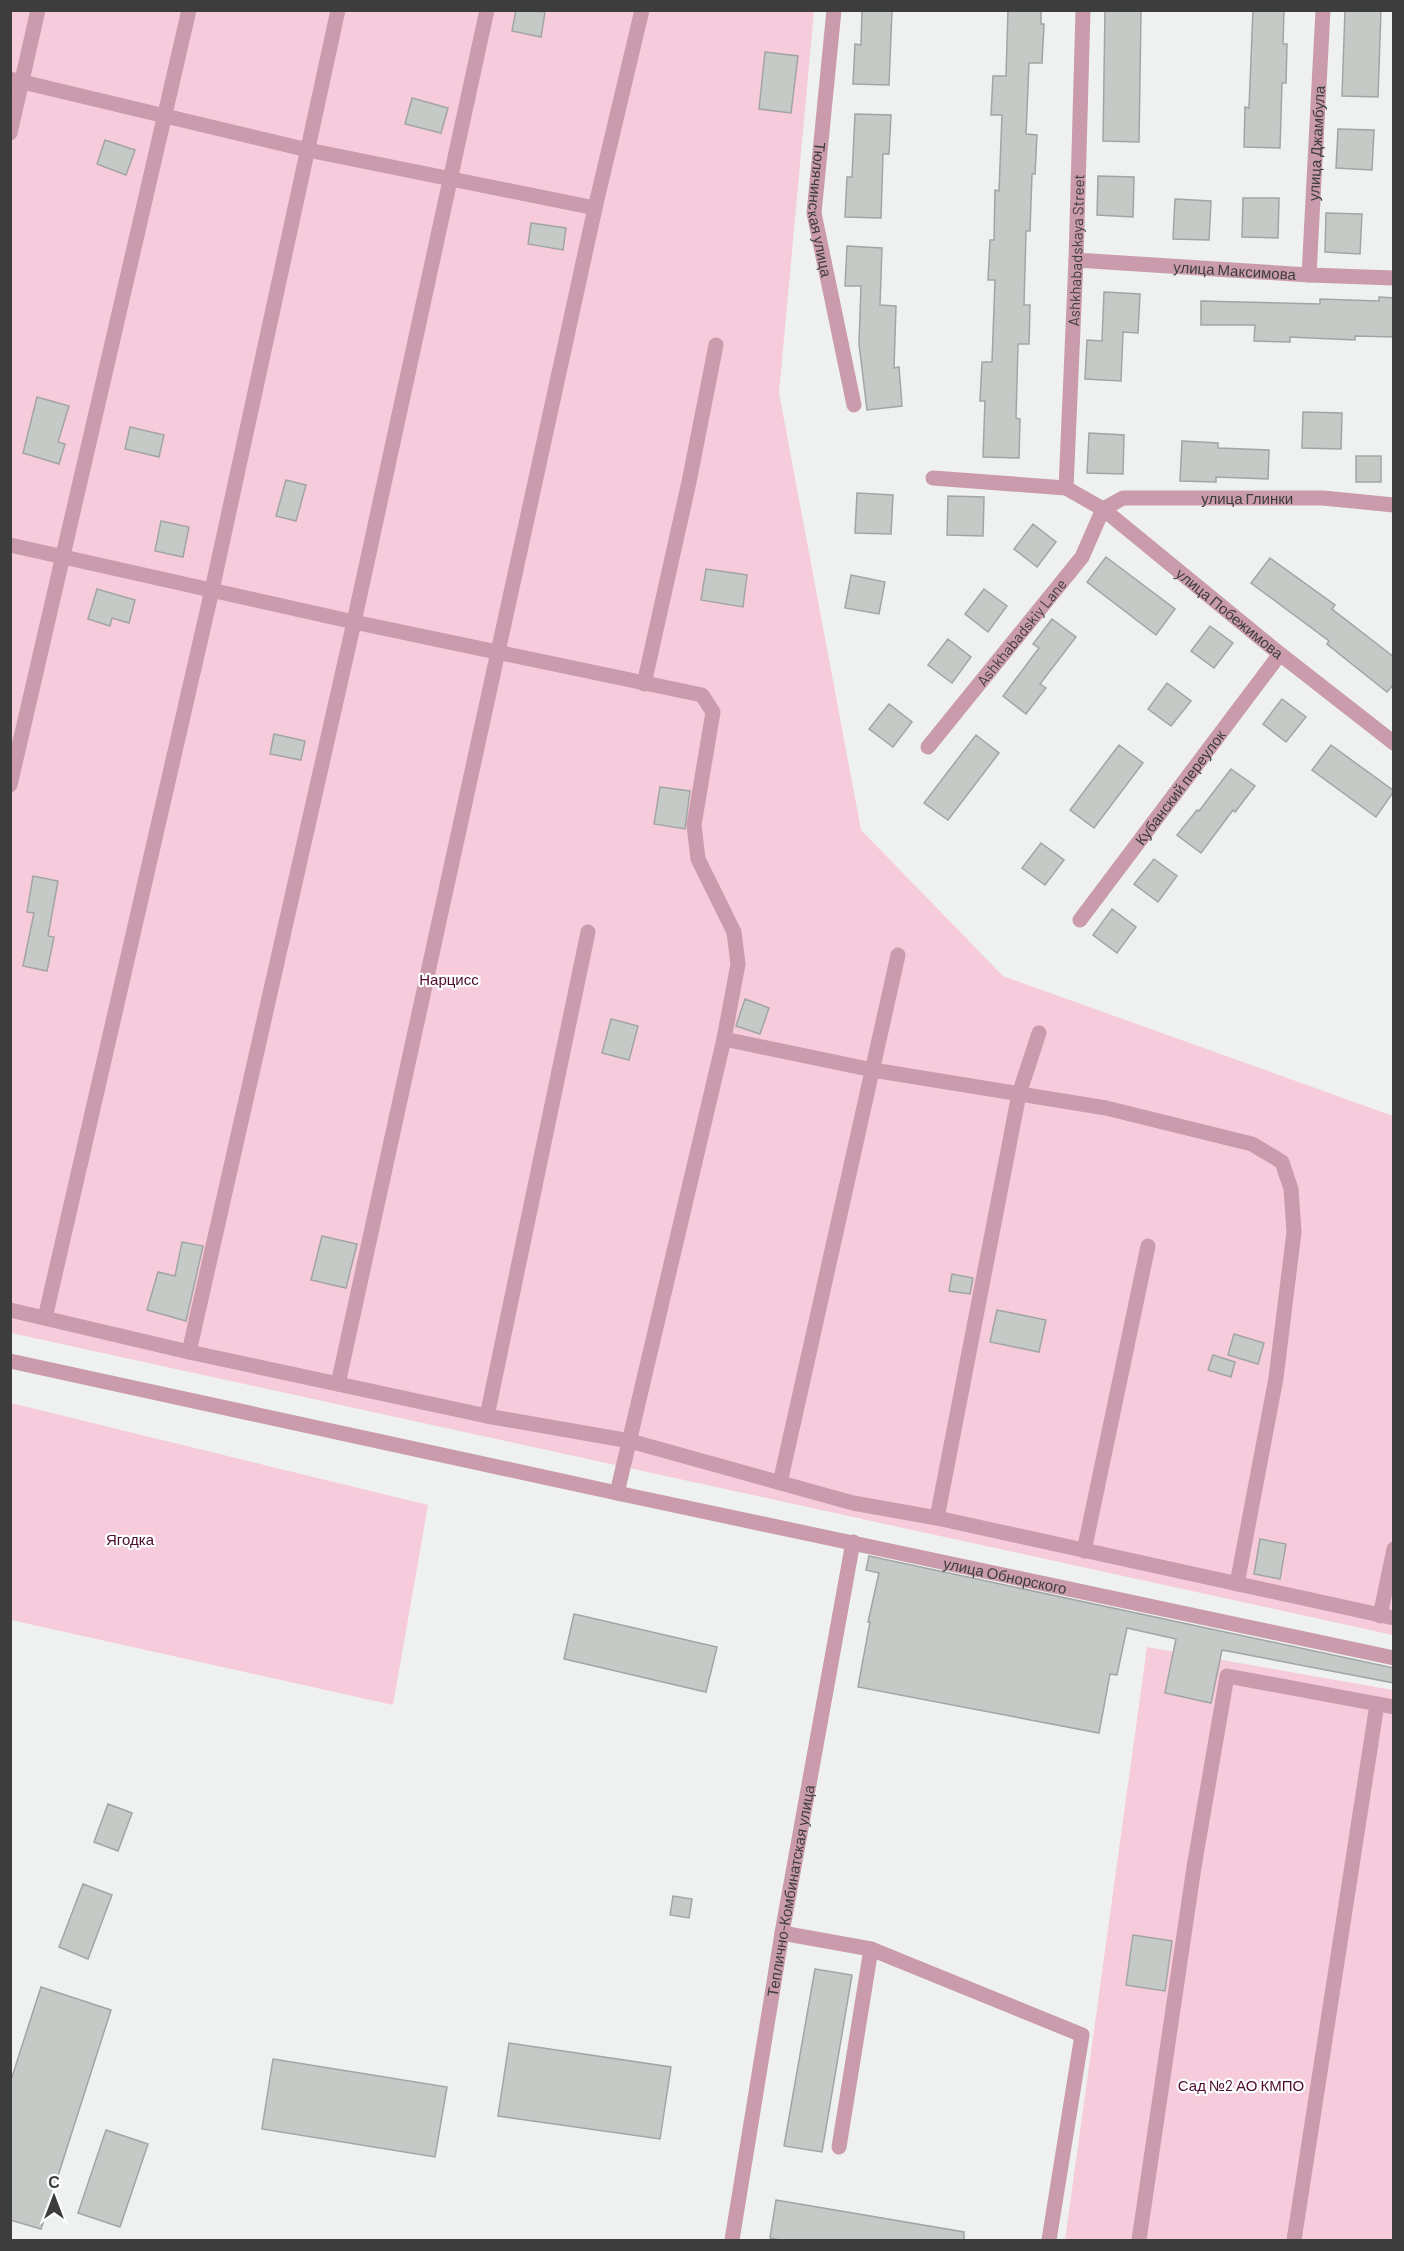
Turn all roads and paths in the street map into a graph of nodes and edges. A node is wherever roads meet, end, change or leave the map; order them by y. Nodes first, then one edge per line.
1 (38, 10) edge
2 (189, 10) edge
3 (338, 10) edge
4 (487, 10) edge
5 (642, 10) edge
6 (834, 10) edge
7 (1083, 10) edge
8 (1323, 10) edge
9 (16, 80) edge
10 (165, 116) junction
11 (10, 133) edge
12 (308, 150) junction
13 (452, 179) junction
14 (595, 208) junction
15 (1076, 260) junction
16 (1309, 275) junction
17 (1394, 278) edge
18 (716, 345) dead end
19 (854, 405) dead end
20 (933, 478) dead end
21 (1066, 489) junction
22 (1394, 505) edge
23 (1103, 509) junction
24 (10, 545) edge
25 (63, 556) junction
26 (212, 590) junction
27 (354, 622) junction
28 (498, 653) junction
29 (1280, 654) junction
30 (644, 684) junction
31 (1394, 743) edge
32 (928, 747) dead end
33 (10, 785) edge
34 (1080, 920) dead end
35 (588, 932) dead end
36 (898, 955) dead end
37 (1039, 1033) dead end
38 (724, 1039) junction
39 (873, 1070) junction
40 (1019, 1094) junction
41 (1148, 1246) dead end
42 (10, 1310) edge
43 (45, 1318) junction
44 (189, 1352) junction
45 (10, 1361) edge
46 (338, 1384) junction
47 (487, 1416) junction
48 (630, 1441) junction
49 (780, 1483) junction
50 (617, 1493) junction
51 (937, 1518) junction
52 (853, 1542) junction
53 (1394, 1549) edge
54 (1084, 1551) junction
55 (1237, 1584) junction
56 (1387, 1617) edge
57 (1394, 1658) edge
58 (1377, 1704) junction
59 (1394, 1707) edge
60 (782, 1933) junction
61 (871, 1949) junction
62 (839, 2147) dead end
63 (732, 2241) edge
64 (1049, 2241) edge
65 (1139, 2241) edge
66 (1294, 2241) edge

1 - 9 street
2 - 10 street
3 - 12 street
4 - 13 street
5 - 14 street
6 - 19 street, Тюлячинская улица
7 - 15 street, Ashkhabadskaya Street
8 - 16 street, улица Джамбула
9 - 10 street
9 - 11 street
10 - 12 street
10 - 25 street
12 - 13 street
12 - 26 street
13 - 14 street
13 - 27 street
14 - 28 street
15 - 16 street, улица Максимова
15 - 21 street, Ashkhabadskaya Street
16 - 17 street, улица Максимова
18 - 30 street
20 - 21 street
21 - 23 street, улица Побежимова
22 - 23 street, улица Глинки
23 - 29 street, улица Побежимова
23 - 32 street, Ashkhabadskiy Lane
24 - 25 street
25 - 26 street
25 - 33 street
26 - 27 street
26 - 43 street
27 - 28 street
27 - 44 street
28 - 30 street
28 - 46 street
29 - 31 street, улица Побежимова
29 - 34 street, Кубанский переулок
30 - 38 street
35 - 47 street
36 - 39 street
37 - 40 street
38 - 39 street
38 - 48 street
39 - 40 street
39 - 49 street
40 - 51 street
40 - 55 street
41 - 54 street
42 - 43 street
43 - 44 street
44 - 46 street
45 - 50 street, улица Обнорского
46 - 47 street
47 - 48 street
48 - 49 street
48 - 50 street
49 - 51 street
50 - 52 street, улица Обнорского
51 - 54 street
52 - 57 street, улица Обнорского
52 - 60 street, Теплично-Комбинатская улица
53 - 56 street
54 - 55 street
55 - 56 street
58 - 59 street
58 - 65 street
58 - 66 street
60 - 61 street
60 - 63 street, Теплично-Комбинатская улица
61 - 62 street
61 - 64 street

